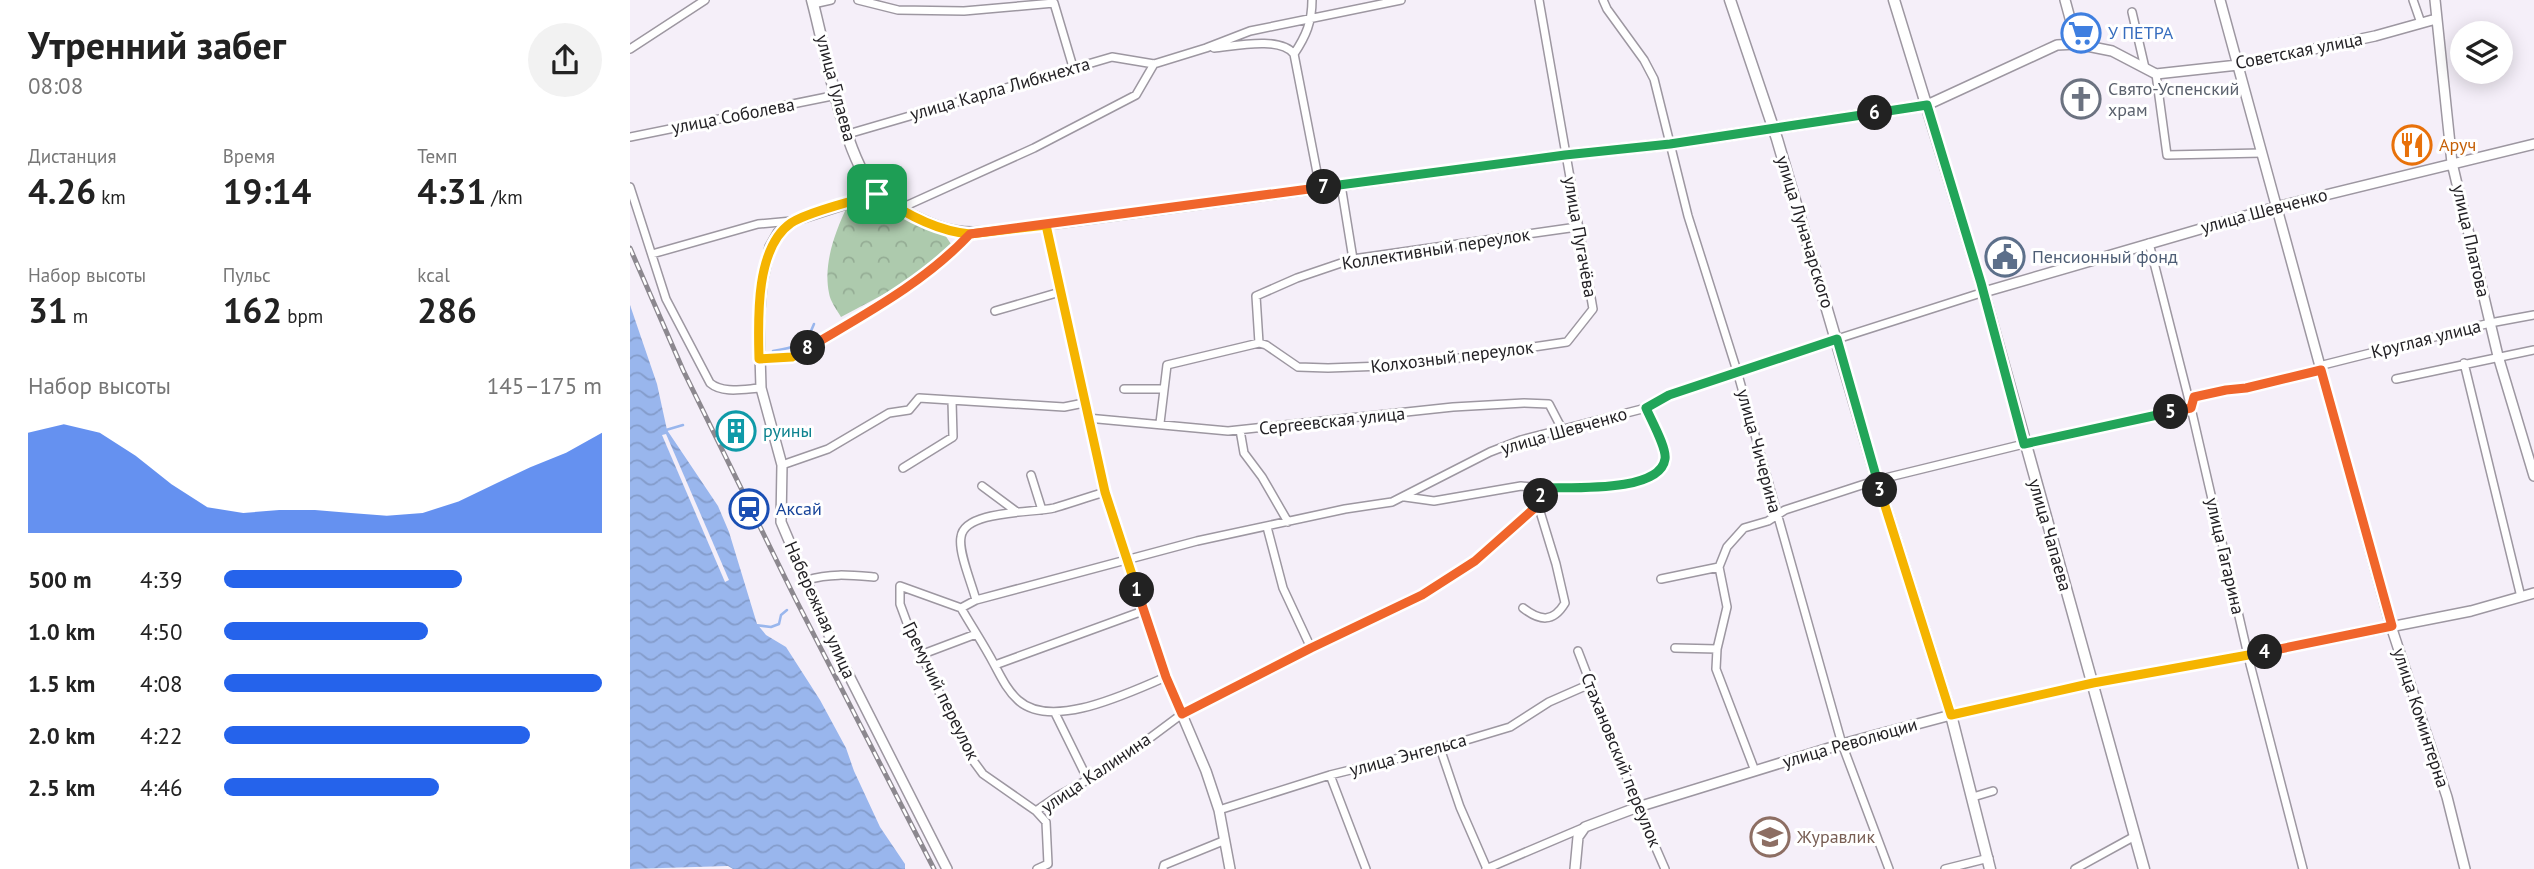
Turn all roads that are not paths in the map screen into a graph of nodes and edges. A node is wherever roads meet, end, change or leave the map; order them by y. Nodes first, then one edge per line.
1 (705, 0) edge
2 (831, 0) edge
3 (858, 0) edge
4 (1312, 0) edge
5 (1401, 0) edge
6 (1539, 0) edge
7 (1604, 0) edge
8 (1730, 0) edge
9 (1894, 0) edge
10 (2065, 0) edge
11 (2220, 0) edge
12 (2413, 0) edge
13 (2435, 0) edge
14 (813, 2) edge
15 (2132, 12) dead end
16 (1312, 18) junction
17 (2436, 19) junction
18 (2421, 23) junction
19 (2077, 44) junction
20 (1206, 48) junction
21 (630, 49) edge
22 (1294, 54) junction
23 (1154, 64) junction
24 (2238, 65) junction
25 (1073, 67) junction
26 (2145, 68) junction
27 (2156, 74) junction
28 (837, 95) junction
29 (1927, 105) junction
30 (1773, 127) junction
31 (848, 134) junction
32 (630, 137) edge
33 (1670, 144) junction
34 (2534, 144) edge
35 (2262, 153) junction
36 (1565, 155) junction
37 (2452, 163) junction
38 (1341, 185) junction
39 (630, 187) edge
40 (1320, 188) junction
41 (877, 194) junction
42 (2276, 207) junction
43 (899, 209) junction
44 (793, 221) junction
45 (1046, 225) junction
46 (1577, 227) junction
47 (970, 234) junction
48 (2149, 243) junction
49 (652, 254) junction
50 (1353, 259) junction
51 (1060, 292) junction
52 (1983, 292) junction
53 (1593, 309) joint
54 (995, 310) dead end
55 (2534, 314) edge
56 (2490, 323) junction
57 (1837, 339) junction
58 (1259, 343) junction
59 (2534, 350) edge
60 (2498, 356) junction
61 (759, 359) junction
62 (2464, 363) junction
63 (2320, 368) junction
64 (1737, 371) junction
65 (2396, 379) dead end
66 (761, 388) junction
67 (1124, 389) dead end
68 (1164, 389) junction
69 (953, 401) junction
70 (1084, 403) junction
71 (1646, 408) junction
72 (2191, 408) junction
73 (1087, 418) junction
74 (1160, 423) junction
75 (1562, 429) junction
76 (1240, 430) junction
77 (2024, 444) junction
78 (782, 465) junction
79 (903, 468) dead end
80 (1031, 475) dead end
81 (2534, 476) edge
82 (1877, 480) junction
83 (982, 486) dead end
84 (1545, 488) junction
85 (1105, 492) junction
86 (1405, 497) junction
87 (1538, 505) junction
88 (1041, 510) junction
89 (1017, 512) junction
90 (1776, 515) junction
91 (1288, 522) junction
92 (1267, 527) junction
93 (1128, 561) junction
94 (1719, 568) junction
95 (874, 577) dead end
96 (1661, 579) dead end
97 (807, 580) junction
98 (2534, 593) edge
99 (2521, 597) junction
100 (976, 600) junction
101 (961, 608) junction
102 (1522, 608) dead end
103 (1143, 611) junction
104 (2392, 626) junction
105 (976, 634) junction
106 (1311, 648) junction
107 (1675, 648) dead end
108 (1717, 649) junction
109 (1578, 651) dead end
110 (923, 654) junction
111 (2248, 656) junction
112 (995, 665) junction
113 (1166, 677) junction
114 (2093, 683) junction
115 (1590, 684) junction
116 (1055, 713) junction
117 (1182, 714) junction
118 (1951, 715) junction
119 (1842, 744) junction
120 (1440, 748) junction
121 (1755, 771) junction
122 (1330, 775) junction
123 (1088, 780) junction
124 (1993, 791) dead end
125 (1973, 797) junction
126 (1638, 807) junction
127 (1219, 810) junction
128 (1036, 811) junction
129 (1586, 827) junction
130 (2135, 836) junction
131 (1223, 841) junction
132 (1989, 858) junction
133 (1228, 866) edge
134 (1887, 868) edge
135 (947, 869) edge
136 (1037, 869) edge
137 (1163, 869) edge
138 (1366, 869) edge
139 (1487, 869) edge
140 (1575, 869) edge
141 (1665, 869) edge
142 (1945, 869) edge
143 (1990, 869) edge
144 (2076, 869) edge
145 (2144, 869) edge
146 (2303, 869) edge
147 (2465, 869) edge

1 - 21 street
2 - 14 street
3 - 25 street
4 - 16 street
5 - 16 street, улица Карла Либкнехта
6 - 36 street, улица Пугачёва
7 - 33 street, улица Чичерина
8 - 30 main road, улица Луначарского
9 - 29 main road, улица Чапаева
10 - 19 street
11 - 24 street, улица Коминтерна
12 - 18 street
13 - 17 street, улица Платова
14 - 28 main road, улица Гулаева
15 - 26 street
16 - 20 street, улица Карла Либкнехта
16 - 22 street
17 - 18 street, Советская улица
17 - 37 street, улица Платова
18 - 24 street, Советская улица
19 - 26 street
19 - 29 street
20 - 22 street
20 - 23 street, улица Карла Либкнехта
22 - 40 street
23 - 25 street, улица Карла Либкнехта
23 - 43 street
24 - 27 street, Советская улица
24 - 35 street, улица Коминтерна
25 - 31 street, улица Карла Либкнехта
26 - 27 street
27 - 35 street
28 - 31 main road, улица Гулаева
28 - 32 street, улица Соболева
29 - 30 main road
29 - 52 main road, улица Чапаева
30 - 33 main road
30 - 57 main road, улица Луначарского
31 - 41 main road, улица Гулаева
33 - 36 main road
33 - 64 street, улица Чичерина
34 - 37 street, улица Шевченко
35 - 42 street, улица Коминтерна
36 - 38 main road
36 - 46 street, улица Пугачёва
37 - 42 street, улица Шевченко
37 - 56 street, улица Платова
38 - 40 main road
38 - 50 street
39 - 49 street
40 - 45 main road
41 - 43 main road, улица Гулаева
41 - 44 street
42 - 48 street, улица Шевченко
42 - 63 street, улица Коминтерна
43 - 47 main road, улица Гулаева
44 - 49 street
44 - 61 street, Набережная улица
45 - 47 main road
45 - 51 street
46 - 50 street, Коллективный переулок
46 - 53 street, улица Пугачёва
47 - 61 street
48 - 52 street, улица Шевченко
48 - 72 street, улица Гагарина
49 - 66 street
50 - 58 street, Коллективный переулок
51 - 54 street
51 - 70 street
52 - 57 street, улица Шевченко
52 - 77 main road, улица Чапаева
53 - 58 street, Колхозный переулок
55 - 56 street, Круглая улица
56 - 60 street, улица Платова
56 - 63 street, Круглая улица
57 - 64 street, улица Шевченко
57 - 82 main road, улица Луначарского
58 - 68 street
59 - 60 street, Круглая улица
60 - 62 street, Круглая улица
60 - 81 street, улица Платова
61 - 66 street, Набережная улица
62 - 65 street, Круглая улица
62 - 99 street
63 - 72 street, Круглая улица
63 - 104 street, улица Коминтерна
64 - 71 street, улица Шевченко
64 - 90 street, улица Чичерина
66 - 78 street, Набережная улица
67 - 68 street
68 - 74 street
69 - 70 street
69 - 78 street
69 - 79 street
70 - 73 street
71 - 75 street, улица Шевченко
71 - 84 street
72 - 77 street, Круглая улица
72 - 111 street, улица Гагарина
73 - 74 street, Сергеевская улица
73 - 85 street
74 - 76 street, Сергеевская улица
75 - 76 street, Сергеевская улица
75 - 86 street, улица Шевченко
76 - 91 street
77 - 82 street, Круглая улица
77 - 114 main road, улица Чапаева
78 - 97 street, Набережная улица
80 - 88 street
82 - 90 street, Круглая улица
82 - 118 main road, улица Луначарского
83 - 89 street
84 - 86 street, улица Шевченко
84 - 87 street, улица Калинина
85 - 88 street
85 - 93 street
86 - 91 street, улица Шевченко
87 - 102 street
87 - 106 street, улица Калинина
88 - 89 street
89 - 100 street
90 - 94 street, Круглая улица
90 - 119 street, улица Чичерина
91 - 92 street, улица Шевченко
92 - 93 street, улица Шевченко
92 - 106 street
93 - 100 street, улица Шевченко
93 - 103 street
94 - 96 street
94 - 108 street
95 - 97 street
97 - 135 street, Набережная улица
98 - 99 street, улица Революции
99 - 104 street, улица Революции
100 - 101 street, улица Шевченко
101 - 105 street
101 - 110 street, Гремучий переулок
103 - 112 street
103 - 113 street
104 - 111 street, улица Революции
104 - 147 street, улица Коминтерна
105 - 110 street
105 - 112 street
106 - 117 street, улица Калинина
107 - 108 street
108 - 121 street
109 - 115 street, Стахановский переулок
110 - 128 street, Гремучий переулок
111 - 114 street, улица Революции
111 - 146 street, улица Гагарина
112 - 116 street
113 - 116 street
113 - 117 street
114 - 118 street, улица Революции
114 - 130 main road, улица Чапаева
115 - 120 street, улица Энгельса
115 - 126 street, Стахановский переулок
116 - 123 street
117 - 123 street, улица Калинина
117 - 127 street
118 - 119 street, улица Революции
118 - 125 main road, улица Луначарского
119 - 121 street, улица Революции
119 - 134 street, улица Чичерина
120 - 122 street, улица Энгельса
120 - 139 street
121 - 126 street, улица Революции
122 - 127 street, улица Энгельса
122 - 138 street
123 - 128 street, улица Калинина
124 - 125 street
125 - 132 main road, улица Луначарского
126 - 129 street, улица Революции
126 - 141 street, Стахановский переулок
127 - 131 street
128 - 136 street, улица Калинина
129 - 139 street
129 - 140 street
130 - 144 street
130 - 145 main road, улица Чапаева
131 - 133 street
131 - 137 street
132 - 142 street
132 - 143 main road, улица Луначарского

